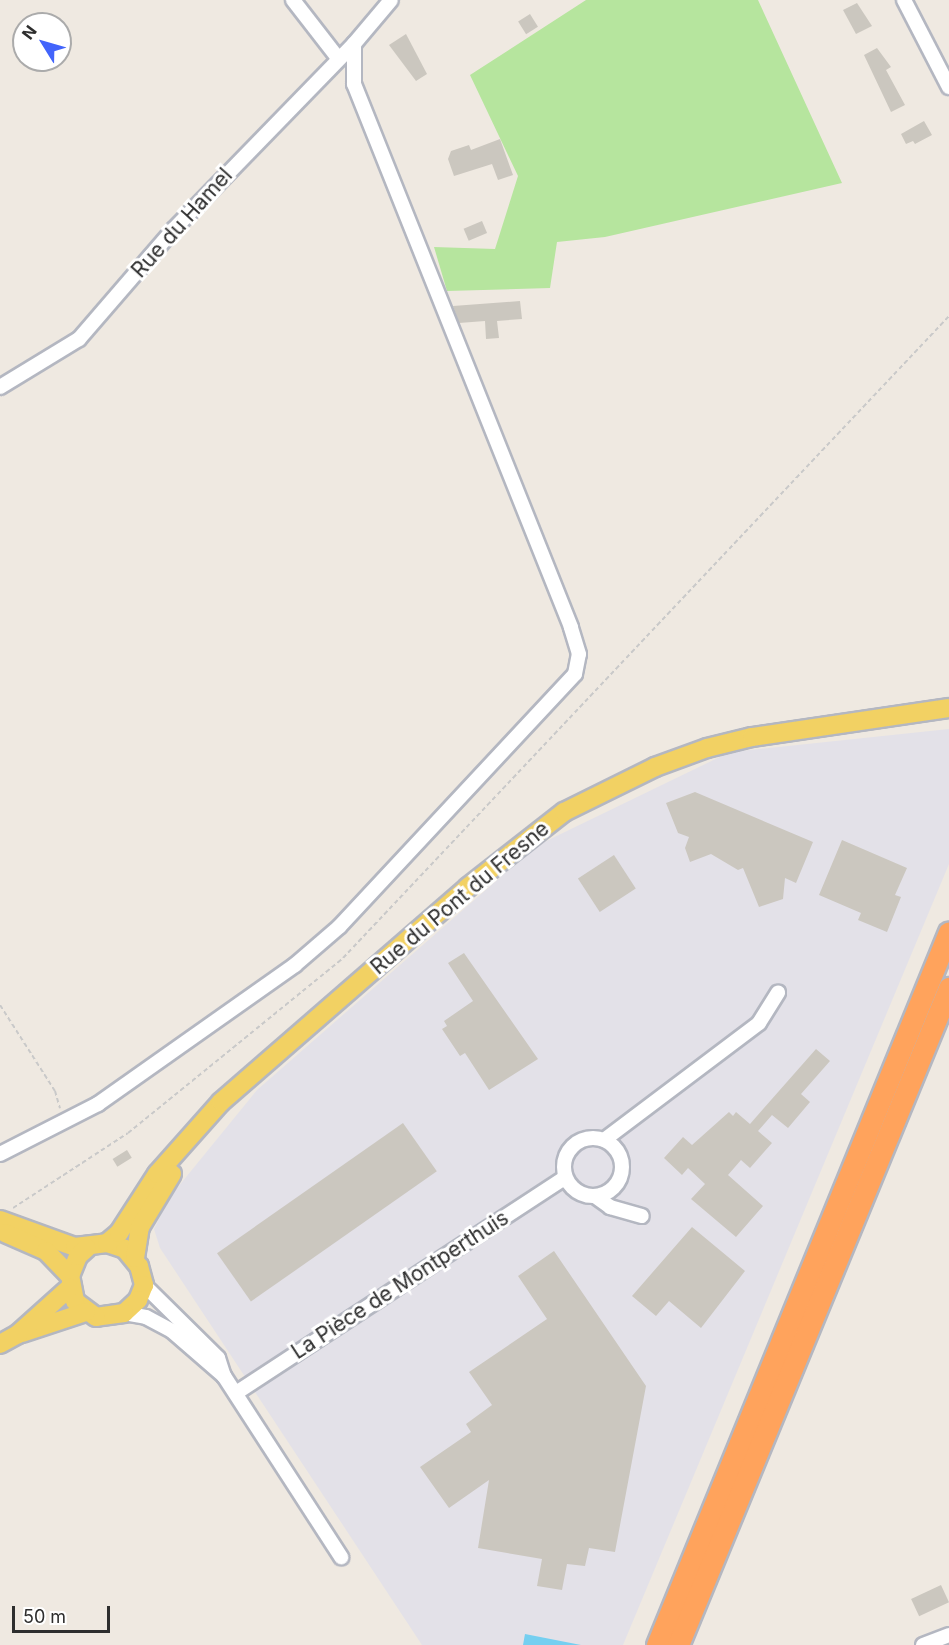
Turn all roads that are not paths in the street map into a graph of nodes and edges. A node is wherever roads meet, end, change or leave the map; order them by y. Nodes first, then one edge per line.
1 (294, 0) edge
2 (391, 0) edge
3 (904, 0) edge
4 (354, 44) junction
5 (338, 58) junction
6 (949, 87) edge
7 (0, 387) edge
8 (949, 708) edge
9 (949, 932) edge
10 (949, 988) edge
11 (777, 993) dead end
12 (245, 1084) junction
13 (604, 1140) junction
14 (0, 1154) edge
15 (565, 1178) junction
16 (595, 1196) junction
17 (2, 1216) edge
18 (642, 1216) dead end
19 (0, 1232) edge
20 (107, 1243) junction
21 (87, 1248) junction
22 (135, 1258) junction
23 (69, 1282) junction
24 (144, 1285) junction
25 (86, 1312) junction
26 (124, 1313) junction
27 (18, 1334) junction
28 (0, 1344) edge
29 (224, 1376) junction
30 (236, 1393) junction
31 (341, 1557) dead end
32 (949, 1635) edge
33 (657, 1645) edge
34 (678, 1645) edge
35 (923, 1645) edge

1 - 5 street
2 - 4 street, Rue du Hamel
3 - 6 street
4 - 5 street, Rue du Hamel
4 - 14 street
5 - 7 street, Rue du Hamel
8 - 12 main road, Rue du Pont du Fresne
9 - 33 highway
10 - 34 highway
11 - 13 street
12 - 20 main road, Rue du Pont du Fresne
12 - 22 main road, Rue du Pont du Fresne
13 - 15 street
13 - 16 street
15 - 16 street
15 - 30 street, La Pièce de Montperthuis
16 - 18 street
17 - 21 main road
19 - 23 main road
20 - 21 main road
20 - 22 main road
21 - 23 main road
22 - 24 main road
23 - 25 main road
23 - 27 main road
24 - 26 main road
24 - 29 street
25 - 26 main road
25 - 27 main road
26 - 29 street
27 - 28 main road
29 - 30 street
30 - 31 street
32 - 35 street

